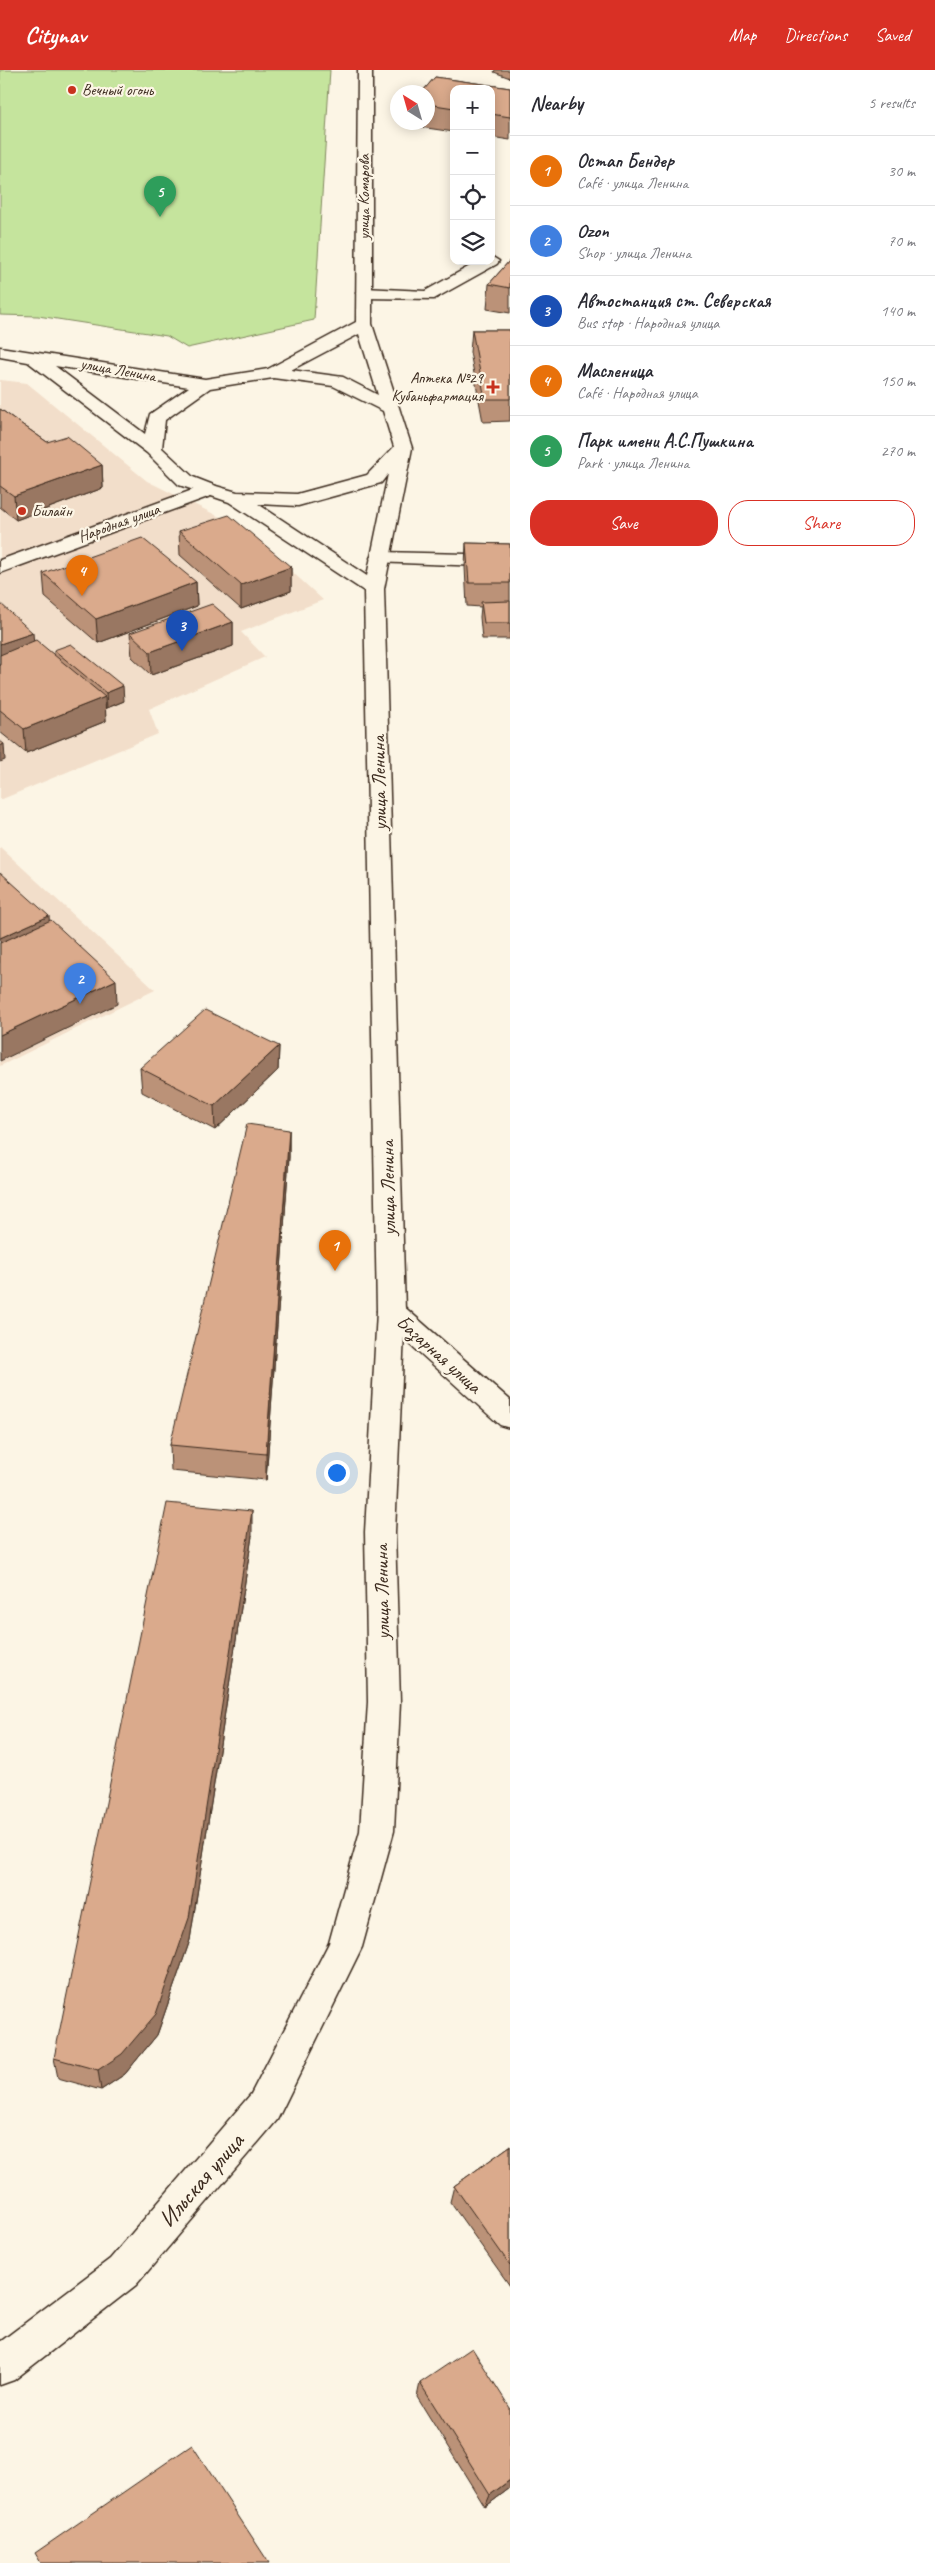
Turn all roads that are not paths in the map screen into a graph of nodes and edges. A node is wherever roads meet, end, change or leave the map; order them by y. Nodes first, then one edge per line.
1 (365, 70) edge
2 (484, 265) edge
3 (364, 292) junction
4 (364, 324) junction
5 (0, 352) edge
6 (30, 355) junction
7 (273, 373) junction
8 (205, 384) junction
9 (392, 408) junction
10 (403, 448) junction
11 (153, 449) junction
12 (209, 490) junction
13 (236, 498) junction
14 (380, 558) junction
15 (510, 561) edge
16 (0, 567) edge
17 (374, 589) junction
18 (391, 1310) junction
19 (510, 1417) edge
20 (345, 1947) joint
21 (0, 2366) edge

1 - 3 street, улица Комарова
2 - 3 street
3 - 4 street, улица Комарова
4 - 7 street
4 - 9 street, улица Комарова
5 - 6 street, улица Ленина
6 - 8 street, улица Ленина
6 - 11 street, улица Ленина
7 - 8 street, улица Ленина
7 - 9 street, улица Ленина
8 - 11 street, улица Ленина
9 - 10 street
10 - 13 street, улица Ленина
10 - 14 street
11 - 12 street, улица Ленина
12 - 13 street, улица Ленина
12 - 16 street, Народная улица
13 - 17 street, улица Ленина
14 - 15 street
14 - 17 street
17 - 18 street, улица Ленина
18 - 19 street, Базарная улица
18 - 20 street, улица Ленина
20 - 21 street, Ильская улица

